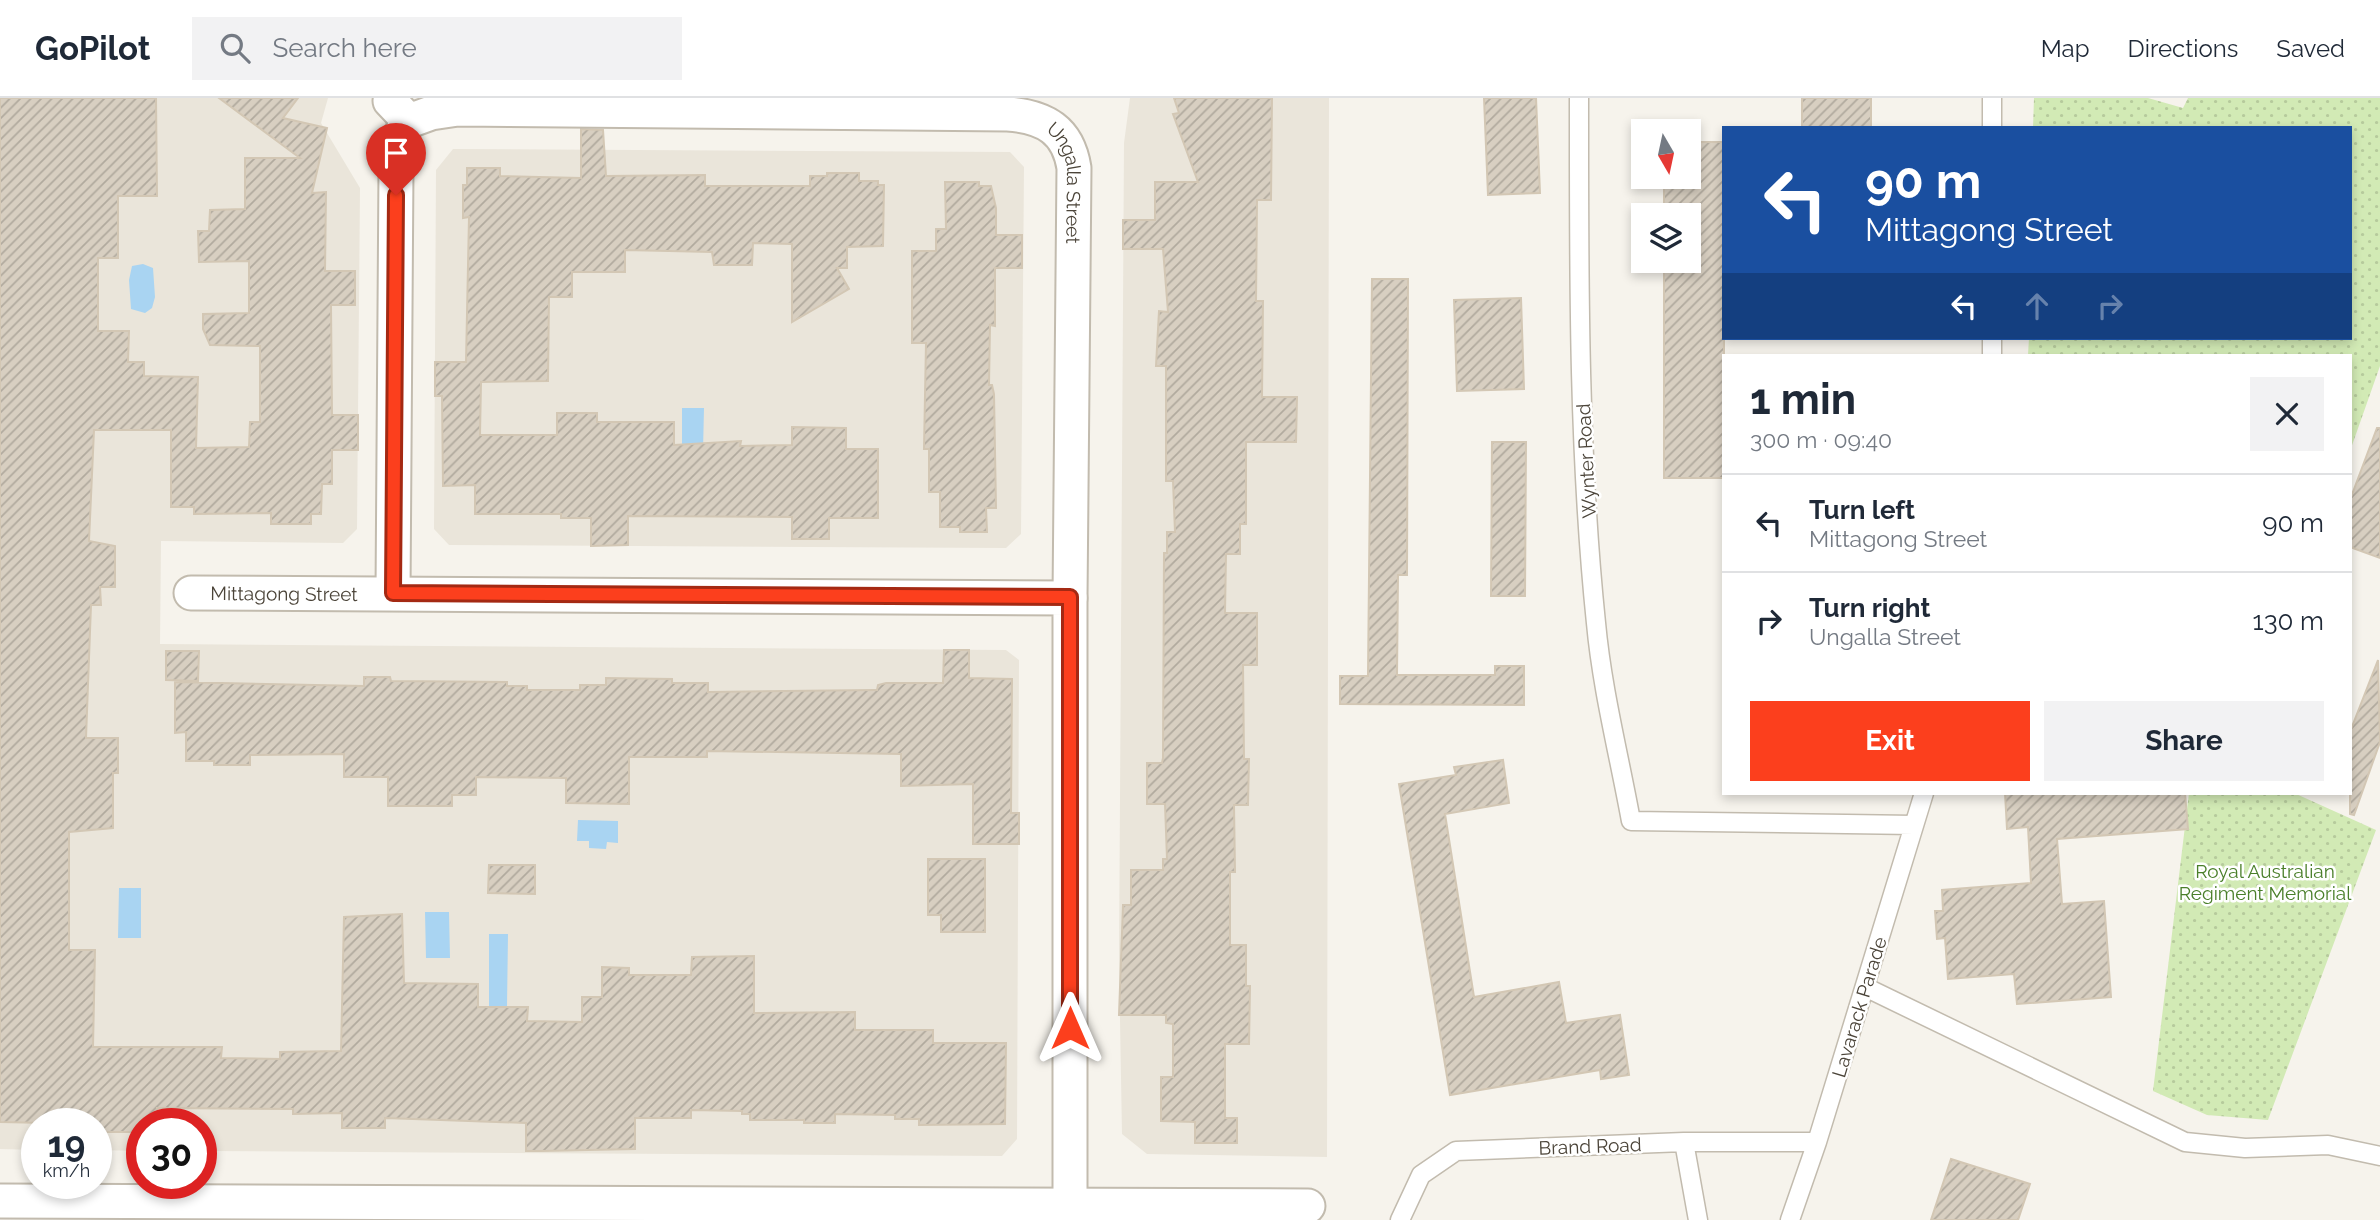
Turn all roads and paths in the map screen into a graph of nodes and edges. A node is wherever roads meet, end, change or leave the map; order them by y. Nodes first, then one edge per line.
1 (1579, 98) edge
2 (1992, 98) edge
3 (1992, 126) edge
4 (191, 593) dead end
5 (393, 593) junction
6 (1070, 597) junction
7 (1923, 795) edge
8 (1914, 825) junction
9 (1865, 987) junction
10 (1684, 1142) junction
11 (1817, 1142) junction
12 (2380, 1156) edge
13 (0, 1201) edge
14 (1070, 1206) junction
15 (1308, 1206) dead end
16 (1400, 1220) edge
17 (1698, 1220) edge
18 (1790, 1220) edge

1 - 8 lane, Wynter Road
2 - 3 lane
4 - 5 street, Mittagong Street
5 - 6 street, Mittagong Street
5 - 6 street, Ungalla Street
6 - 14 street
7 - 8 lane, Lavarack Parade
8 - 9 lane, Lavarack Parade
9 - 11 lane, Lavarack Parade
9 - 12 lane
10 - 11 lane, Brand Road
10 - 16 lane, Brand Road
10 - 17 lane
11 - 18 lane, Lavarack Parade
13 - 14 street
14 - 15 street

